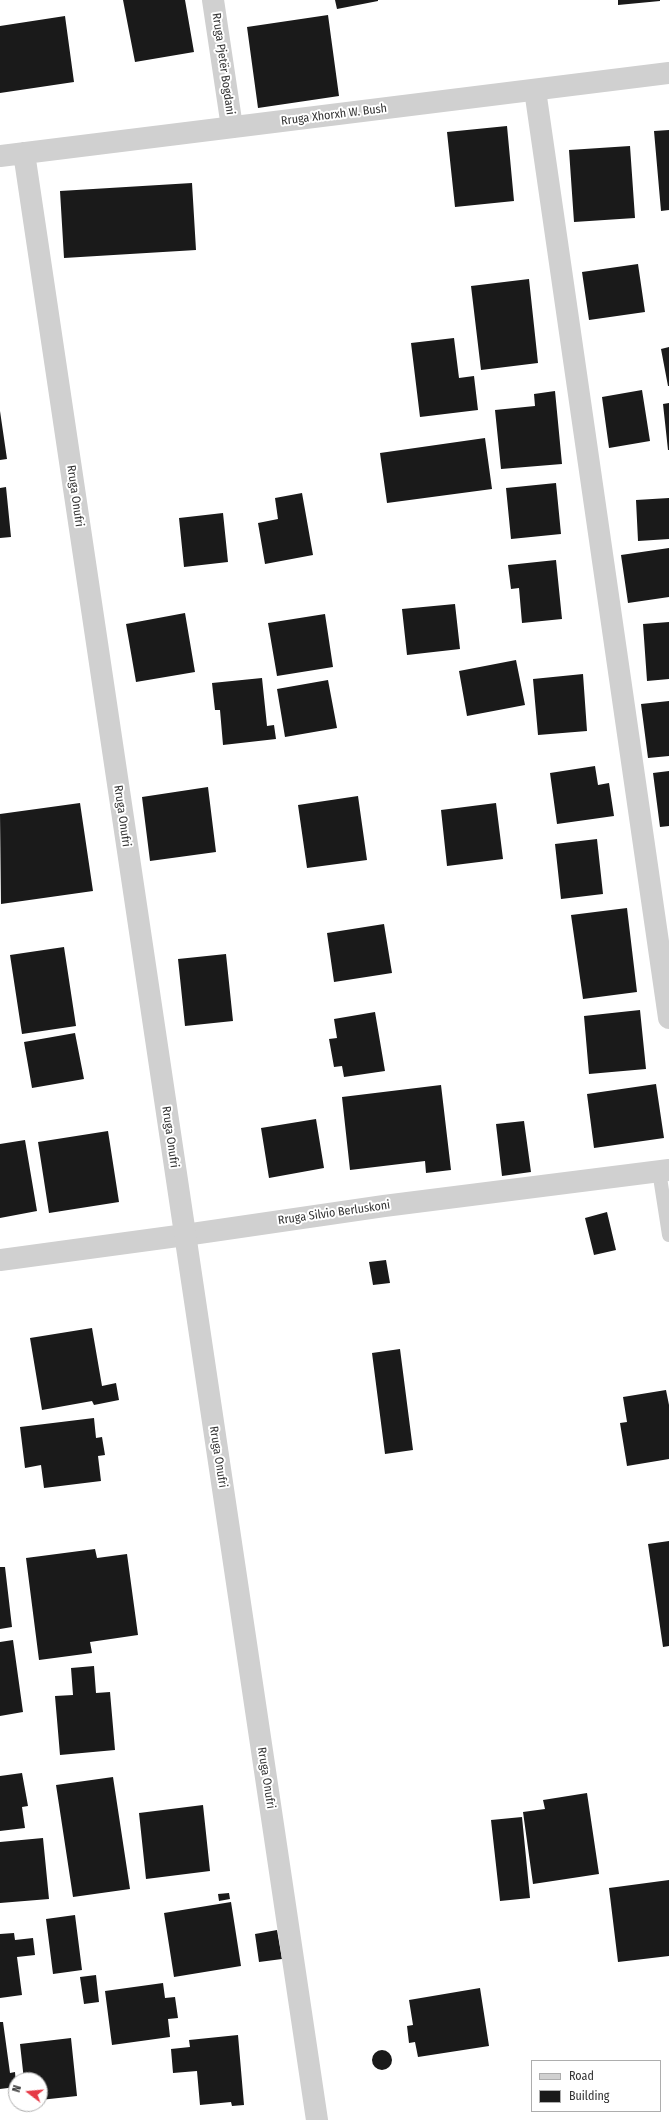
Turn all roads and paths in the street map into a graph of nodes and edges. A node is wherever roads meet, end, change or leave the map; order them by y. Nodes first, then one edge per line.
1 (213, 0) edge
2 (669, 74) edge
3 (535, 90) junction
4 (232, 127) junction
5 (24, 153) junction
6 (0, 156) edge
7 (669, 1018) edge
8 (664, 1171) edge
9 (185, 1235) junction
10 (669, 1235) edge
11 (0, 1260) edge
12 (318, 2120) edge

1 - 4 street, Rruga Pjetër Bogdani
2 - 3 street, Rruga Xhorxh W. Bush
3 - 4 street, Rruga Xhorxh W. Bush
3 - 7 street
4 - 5 street, Rruga Xhorxh W. Bush
5 - 6 street, Rruga Xhorxh W. Bush
5 - 9 street, Rruga Onufri
8 - 9 street, Rruga Silvio Berluskoni
8 - 10 lane
9 - 11 street, Rruga Silvio Berluskoni
9 - 12 street, Rruga Onufri

